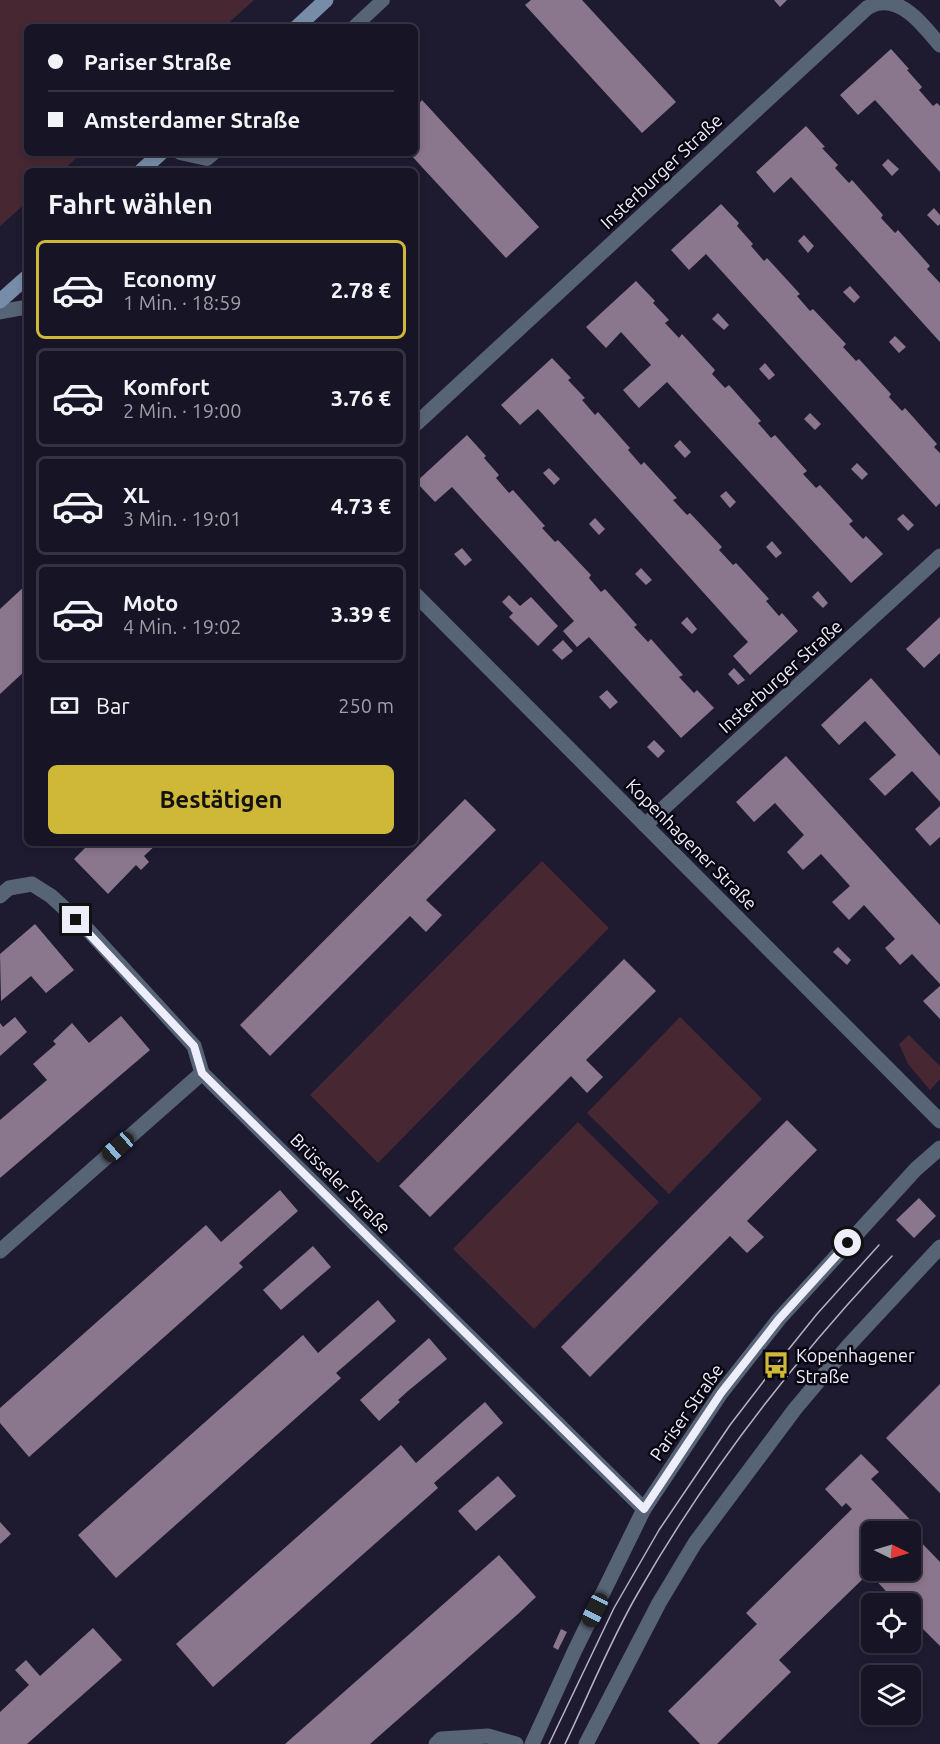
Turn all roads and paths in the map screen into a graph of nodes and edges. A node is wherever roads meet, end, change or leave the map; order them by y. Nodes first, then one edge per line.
1 (326, 0) edge
2 (383, 0) edge
3 (300, 24) edge
4 (357, 24) edge
5 (940, 45) edge
6 (158, 156) edge
7 (194, 156) edge
8 (210, 156) edge
9 (144, 168) edge
10 (24, 280) edge
11 (0, 302) edge
12 (24, 308) edge
13 (0, 312) edge
14 (418, 422) edge
15 (940, 556) edge
16 (418, 597) edge
17 (645, 825) junction
18 (0, 896) edge
19 (202, 1073) junction
20 (940, 1121) edge
21 (940, 1148) edge
22 (940, 1247) edge
23 (0, 1251) edge
24 (644, 1509) junction
25 (436, 1744) edge
26 (516, 1744) edge
27 (532, 1744) edge
28 (586, 1744) edge

1 - 3 main road
2 - 4 lane
5 - 14 street, Insterburger Straße
6 - 9 main road
7 - 8 lane
10 - 11 main road
12 - 13 street
15 - 17 street, Insterburger Straße
16 - 17 street, Kopenhagener Straße
17 - 20 street, Kopenhagener Straße
18 - 19 street
19 - 23 street
19 - 24 street, Brüsseler Straße
21 - 24 street, Pariser Straße
22 - 28 street
24 - 27 street, Pariser Straße
25 - 26 street

